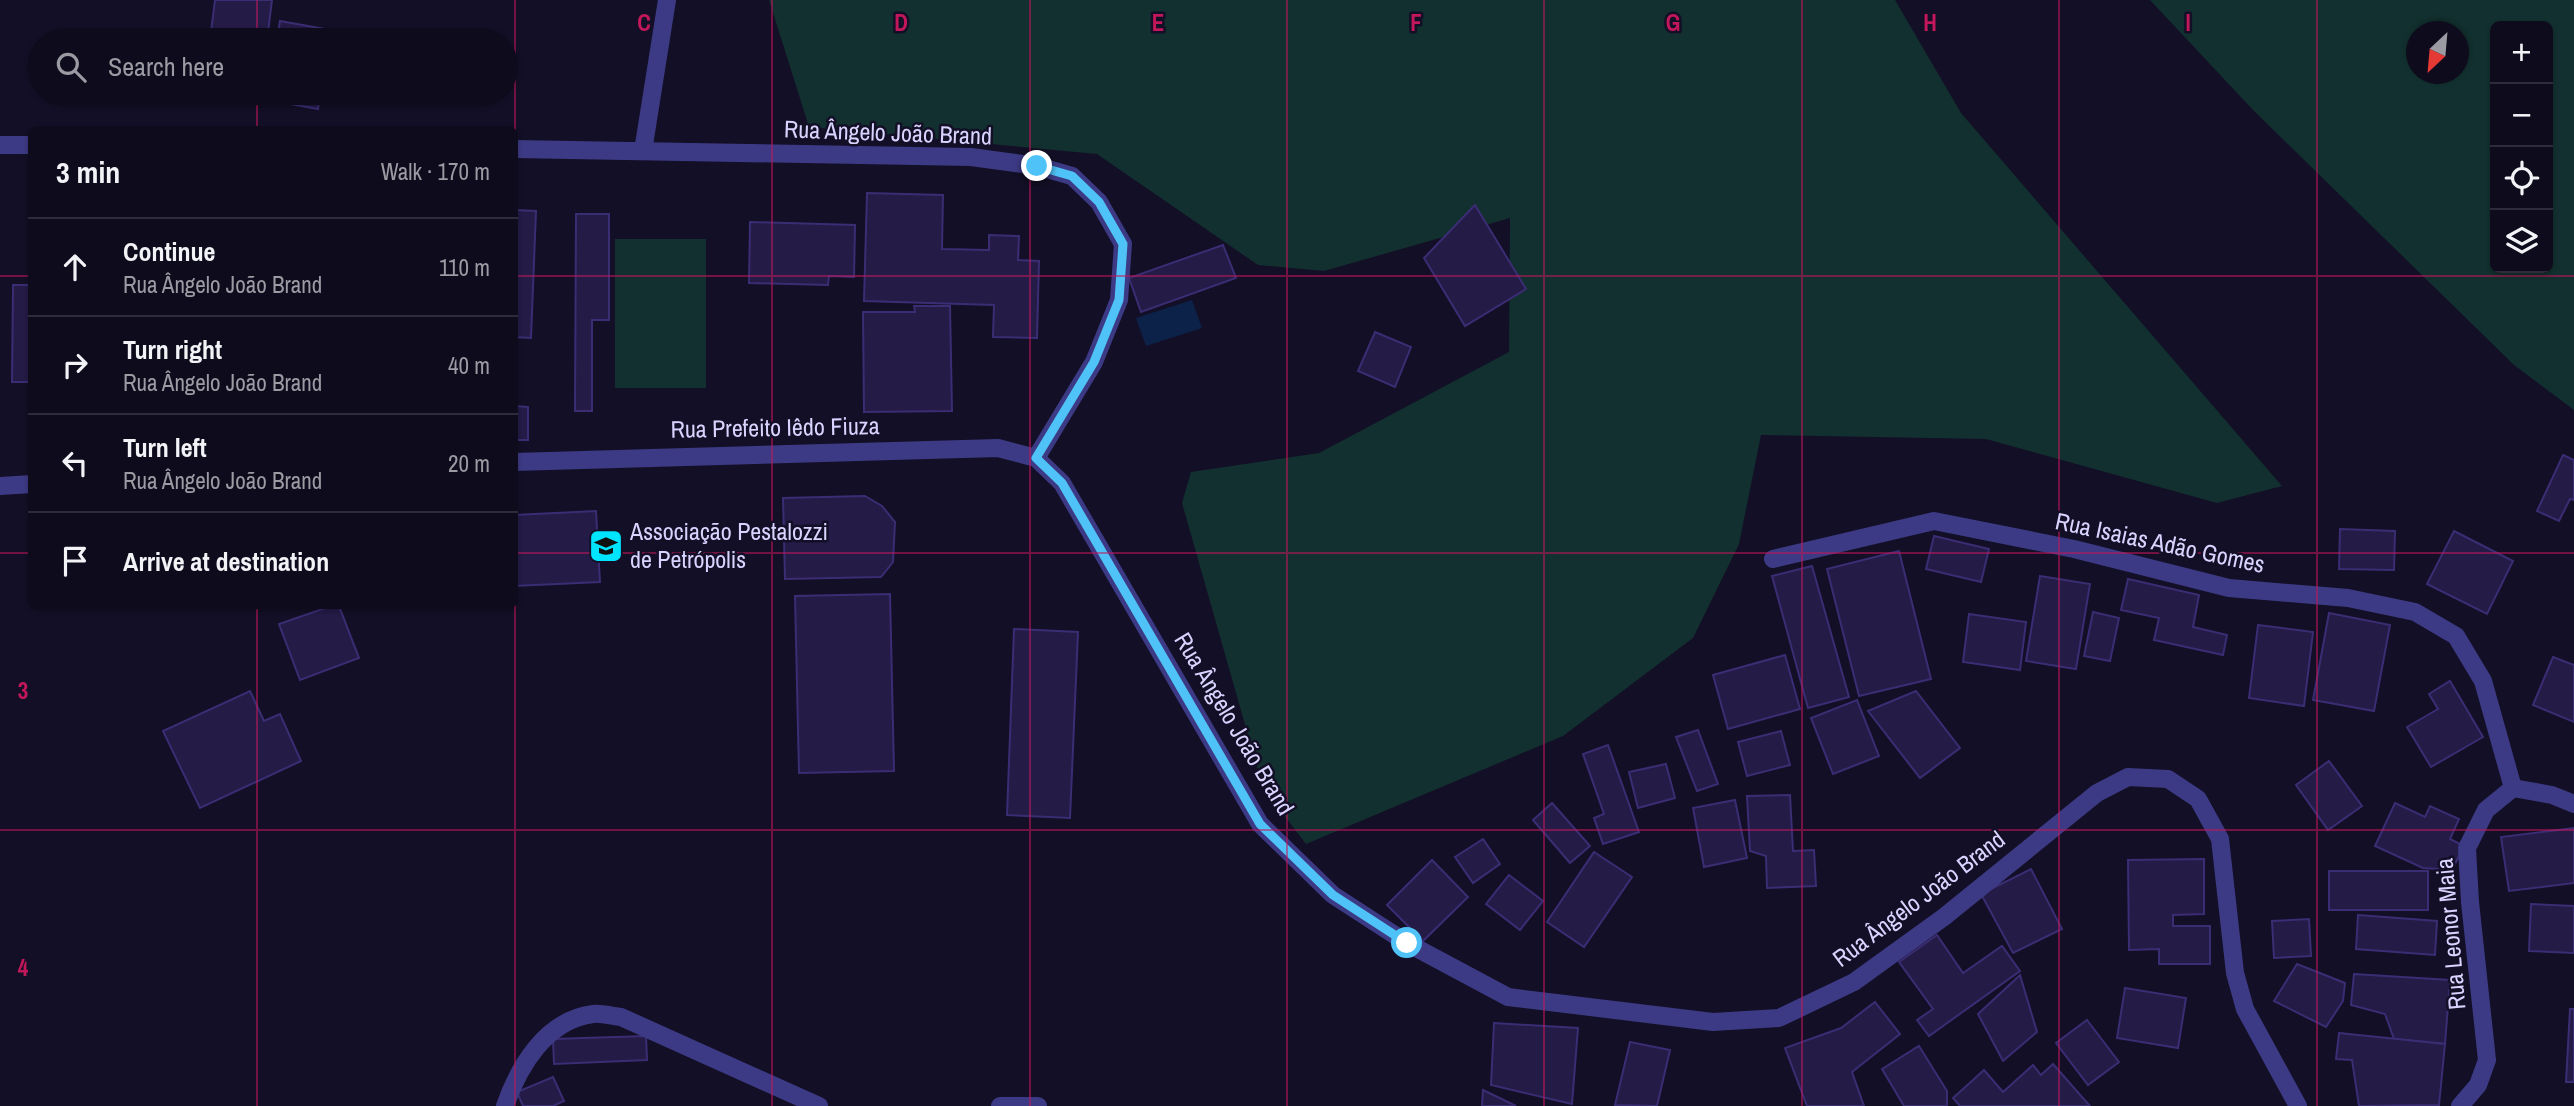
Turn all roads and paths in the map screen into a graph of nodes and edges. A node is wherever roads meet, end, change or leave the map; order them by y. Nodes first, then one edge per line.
1 (667, 0) edge
2 (0, 145) edge
3 (28, 145) edge
4 (518, 149) edge
5 (643, 150) junction
6 (1036, 458) junction
7 (518, 462) edge
8 (28, 484) edge
9 (0, 486) edge
10 (1773, 559) dead end
11 (2513, 788) junction
12 (2574, 804) edge
13 (505, 1106) edge
14 (819, 1106) edge
15 (1000, 1106) edge
16 (1038, 1106) edge
17 (2298, 1106) edge
18 (2460, 1106) edge

1 - 5 street
2 - 3 street
4 - 5 street, Rua Ângelo João Brand
5 - 6 street, Rua Ângelo João Brand
6 - 7 street, Rua Prefeito Iêdo Fiuza
6 - 17 street, Rua Ângelo João Brand
8 - 9 street
10 - 11 street, Rua Isaias Adão Gomes
11 - 12 street
11 - 18 street, Rua Leonor Maia
13 - 14 street
15 - 16 street

